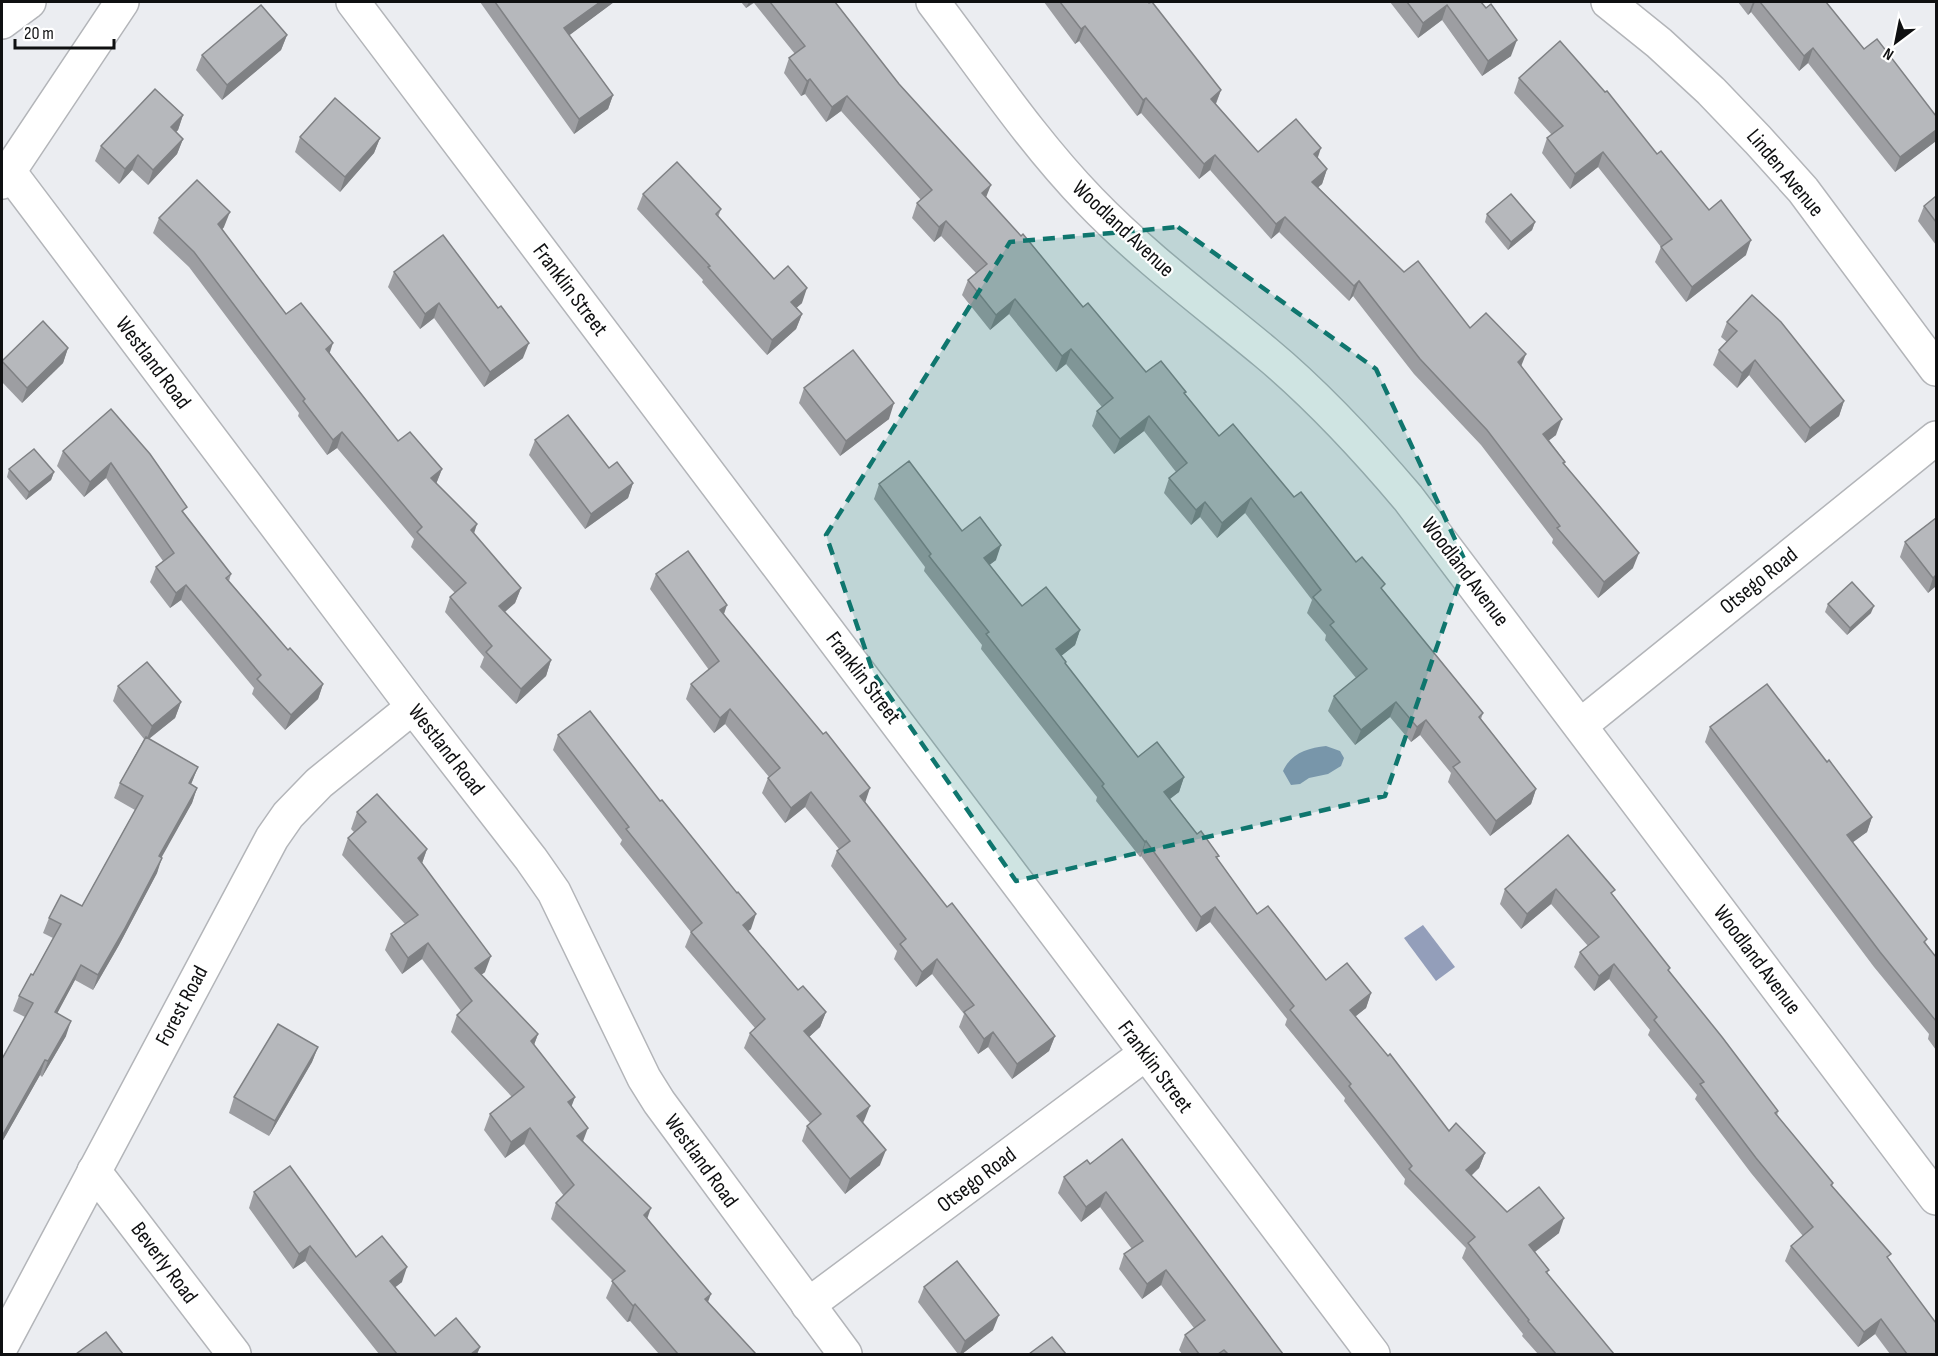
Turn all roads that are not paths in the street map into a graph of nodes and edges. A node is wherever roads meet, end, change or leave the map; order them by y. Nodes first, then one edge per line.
1 (29, 2) edge
2 (122, 2) edge
3 (353, 2) edge
4 (933, 2) edge
5 (1608, 2) edge
6 (2, 22) edge
7 (5, 176) edge
8 (1936, 369) edge
9 (1936, 438) edge
10 (413, 707) junction
11 (1581, 725) junction
12 (1146, 1054) junction
13 (94, 1171) junction
14 (1936, 1198) edge
15 (808, 1305) junction
16 (2, 1345) edge
17 (234, 1354) edge
18 (845, 1354) edge
19 (1373, 1354) edge

1 - 6 street
2 - 7 street
3 - 12 street, Franklin Street
4 - 11 street, Woodland Avenue
5 - 8 street, Linden Avenue
7 - 10 street, Westland Road
9 - 11 street, Otsego Road
10 - 13 street, Forest Road
10 - 15 street, Westland Road
11 - 14 street, Woodland Avenue
12 - 15 street, Otsego Road
12 - 19 street, Franklin Street
13 - 16 street, Forest Road
13 - 17 street, Beverly Road
15 - 18 street, Westland Road

